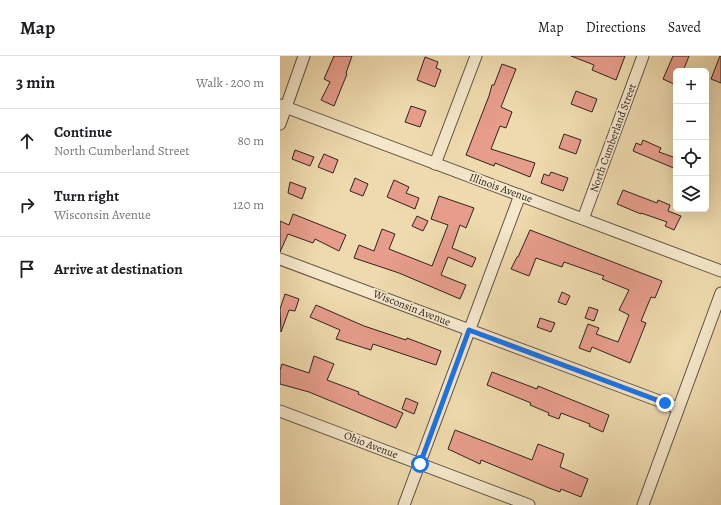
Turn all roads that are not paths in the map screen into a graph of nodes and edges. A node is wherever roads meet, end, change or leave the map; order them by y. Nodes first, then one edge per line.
1 (304, 56) edge
2 (476, 56) edge
3 (643, 56) edge
4 (283, 106) edge
5 (280, 124) edge
6 (435, 164) junction
7 (520, 194) junction
8 (583, 219) junction
9 (280, 259) edge
10 (721, 271) edge
11 (721, 293) edge
12 (469, 330) junction
13 (678, 408) junction
14 (280, 411) edge
15 (420, 464) junction
16 (404, 505) edge
17 (529, 505) edge
18 (643, 505) edge

1 - 4 street
2 - 6 street
3 - 8 street, North Cumberland Street
4 - 5 street
4 - 6 street, Illinois Avenue
6 - 7 street, Illinois Avenue
7 - 8 street, Illinois Avenue
7 - 12 street
8 - 10 street, Illinois Avenue
9 - 12 street, Wisconsin Avenue
11 - 13 street
12 - 13 street, Wisconsin Avenue
12 - 15 street
13 - 18 street
14 - 15 street, Ohio Avenue
15 - 16 street
15 - 17 street, Ohio Avenue

